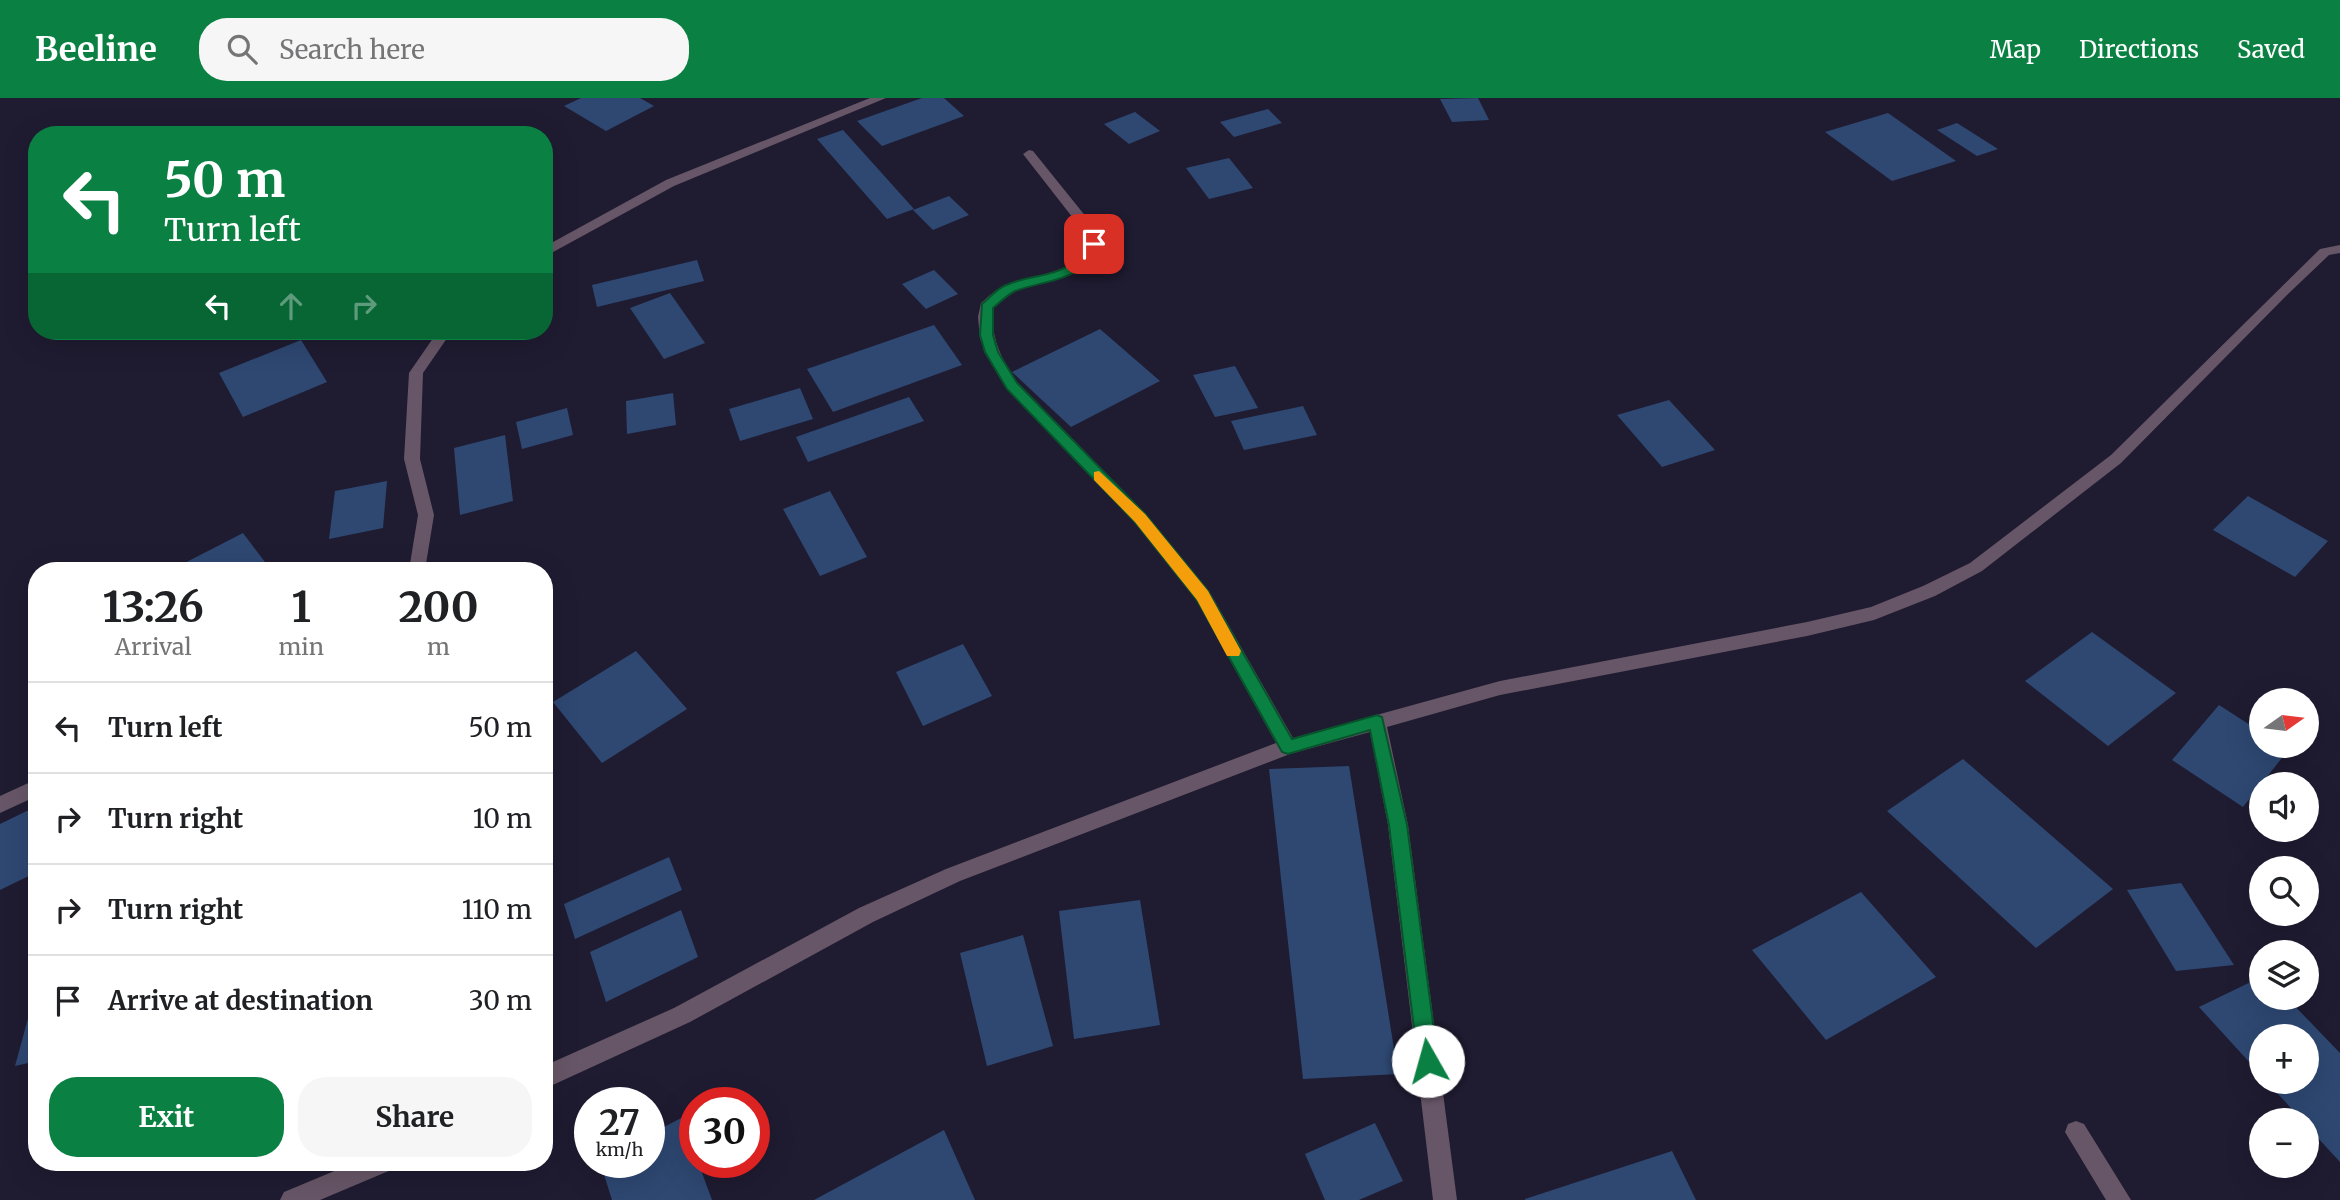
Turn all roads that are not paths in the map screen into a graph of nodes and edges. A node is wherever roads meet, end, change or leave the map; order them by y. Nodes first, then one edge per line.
1 (880, 98) edge
2 (1029, 154) dead end
3 (553, 248) edge
4 (2340, 249) edge
5 (440, 340) edge
6 (418, 562) edge
7 (1377, 722) junction
8 (1288, 747) junction
9 (28, 791) edge
10 (0, 805) edge
11 (553, 1073) edge
12 (2076, 1132) dead end
13 (361, 1171) edge
14 (292, 1200) edge
15 (1445, 1200) edge
16 (2119, 1200) edge

1 - 3 street
2 - 8 street
4 - 7 street
5 - 6 street
7 - 8 street
7 - 15 street
8 - 11 street
9 - 10 street
12 - 16 street
13 - 14 street

